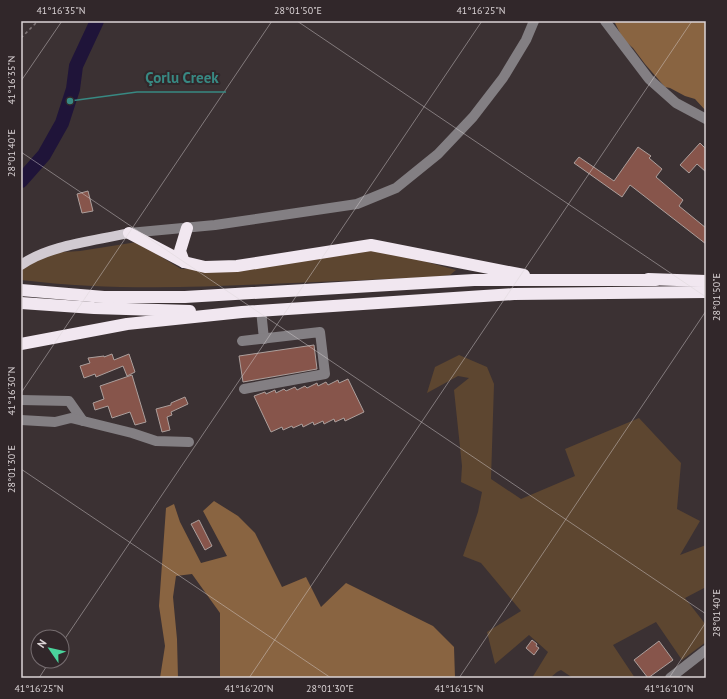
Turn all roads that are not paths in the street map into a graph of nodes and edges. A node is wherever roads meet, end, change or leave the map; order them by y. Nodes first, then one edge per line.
1 (534, 21) edge
2 (606, 21) edge
3 (706, 119) edge
4 (187, 228) junction
5 (129, 233) junction
6 (184, 262) junction
7 (21, 265) edge
8 (656, 280) junction
9 (706, 280) edge
10 (21, 290) edge
11 (706, 292) edge
12 (52, 300) junction
13 (21, 303) edge
14 (261, 310) junction
15 (242, 312) junction
16 (264, 339) junction
17 (242, 342) dead end
18 (21, 344) edge
19 (244, 389) dead end
20 (21, 400) edge
21 (21, 420) edge
22 (83, 421) junction
23 (189, 442) dead end
24 (706, 650) edge
25 (670, 678) edge

1 - 4 street
2 - 3 street
4 - 5 street
4 - 6 highway
5 - 6 highway
5 - 7 main road
6 - 8 highway
8 - 9 highway
8 - 12 highway
10 - 12 highway
11 - 14 highway
12 - 13 highway
12 - 15 highway
14 - 15 highway
14 - 16 street
15 - 18 highway
16 - 17 street
16 - 19 street
20 - 22 street
21 - 22 street
22 - 23 street
24 - 25 street

